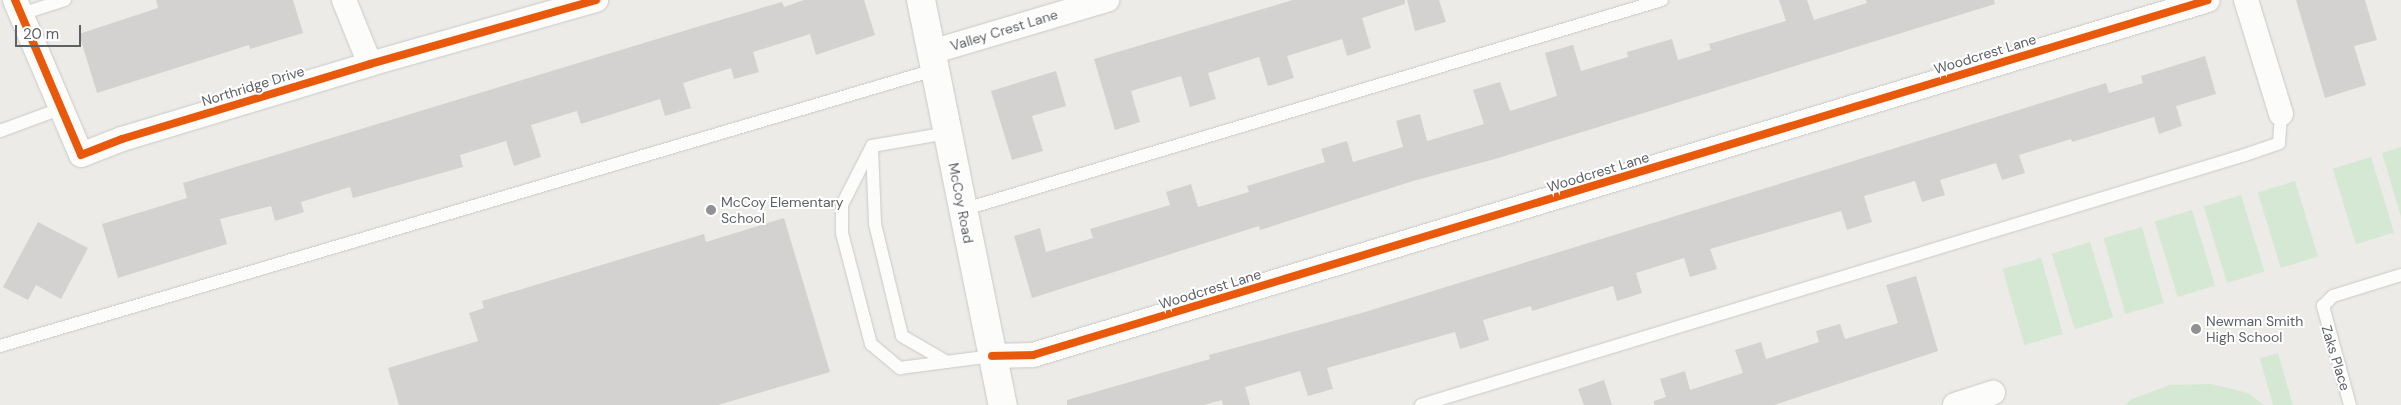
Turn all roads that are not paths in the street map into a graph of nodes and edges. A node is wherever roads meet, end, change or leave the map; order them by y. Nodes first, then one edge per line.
1 (65, 0) edge
2 (344, 0) edge
3 (596, 0) edge
4 (921, 0) edge
5 (1107, 0) edge
6 (1662, 0) edge
7 (2208, 0) edge
8 (2246, 0) edge
9 (18, 7) edge
10 (932, 61) junction
11 (370, 64) junction
12 (63, 108) junction
13 (2281, 114) joint
14 (0, 131) edge
15 (947, 133) junction
16 (872, 146) junction
17 (962, 210) junction
18 (2401, 275) edge
19 (0, 346) edge
20 (992, 356) junction
21 (947, 362) junction
22 (1994, 399) edge
23 (1003, 405) edge
24 (1421, 405) edge
25 (1955, 405) edge
26 (2350, 405) edge

1 - 9 lane
2 - 11 street
3 - 11 street, Northridge Drive
4 - 10 street, McCoy Road
5 - 10 street, Valley Crest Lane
6 - 17 lane
7 - 20 street, Woodcrest Lane
8 - 13 street
9 - 12 street, Northridge Drive
10 - 15 street, McCoy Road
10 - 19 lane
11 - 12 street, Northridge Drive
12 - 14 lane
13 - 24 lane
15 - 16 lane
15 - 17 street, McCoy Road
16 - 21 lane
16 - 21 lane
17 - 20 street, McCoy Road
18 - 26 lane, Zaks Place
20 - 21 lane
20 - 23 street, McCoy Road
22 - 25 street

